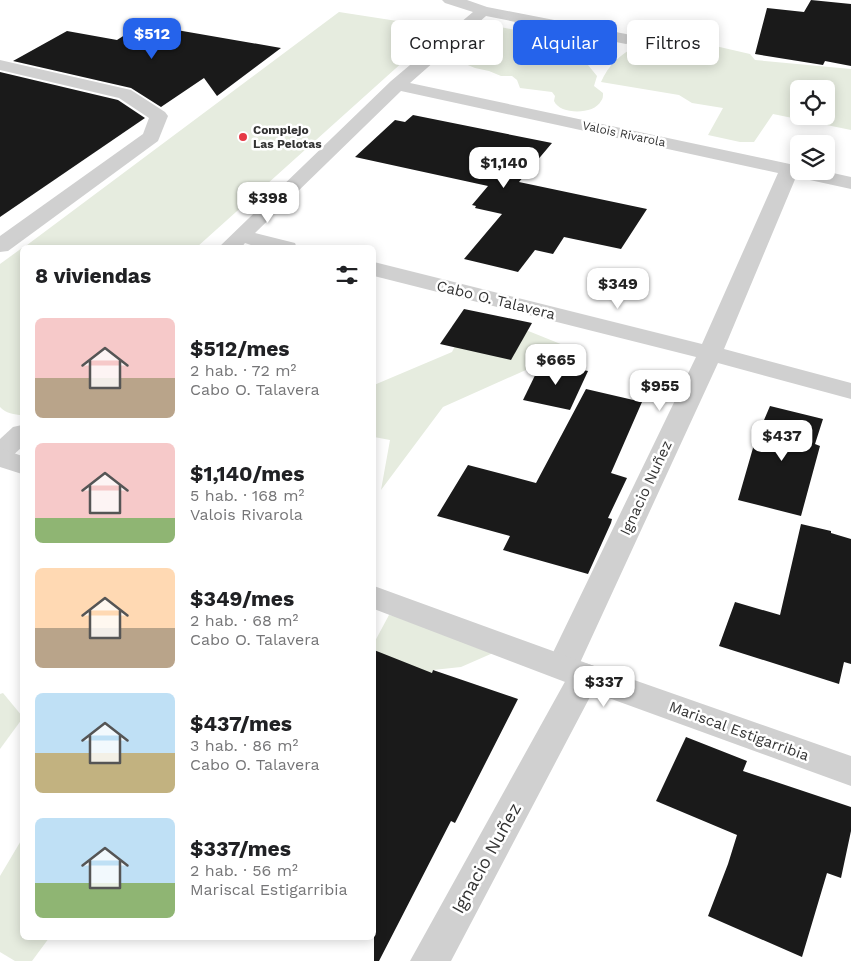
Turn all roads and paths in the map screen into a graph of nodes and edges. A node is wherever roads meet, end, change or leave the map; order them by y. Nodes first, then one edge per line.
1 (450, 0) edge
2 (483, 11) junction
3 (626, 39) dead end
4 (0, 65) edge
5 (397, 85) junction
6 (789, 171) junction
7 (851, 183) edge
8 (234, 242) edge
9 (260, 245) edge
10 (0, 246) edge
11 (376, 270) edge
12 (710, 353) junction
13 (851, 391) edge
14 (20, 435) edge
15 (0, 455) edge
16 (20, 464) edge
17 (376, 598) edge
18 (573, 672) junction
19 (851, 771) edge
20 (430, 961) edge

1 - 2 street
2 - 3 street
2 - 5 street
4 - 10 street
5 - 6 street, Valois Rivarola
5 - 8 street
6 - 7 street, Valois Rivarola
6 - 12 street, Ignacio Nuñez
8 - 9 street
11 - 12 street, Cabo O. Talavera
12 - 13 street, Cabo O. Talavera
12 - 18 street, Ignacio Nuñez
14 - 15 street
15 - 16 street
17 - 18 street, Mariscal Estigarribia
18 - 19 street, Mariscal Estigarribia
18 - 20 street, Ignacio Nuñez

